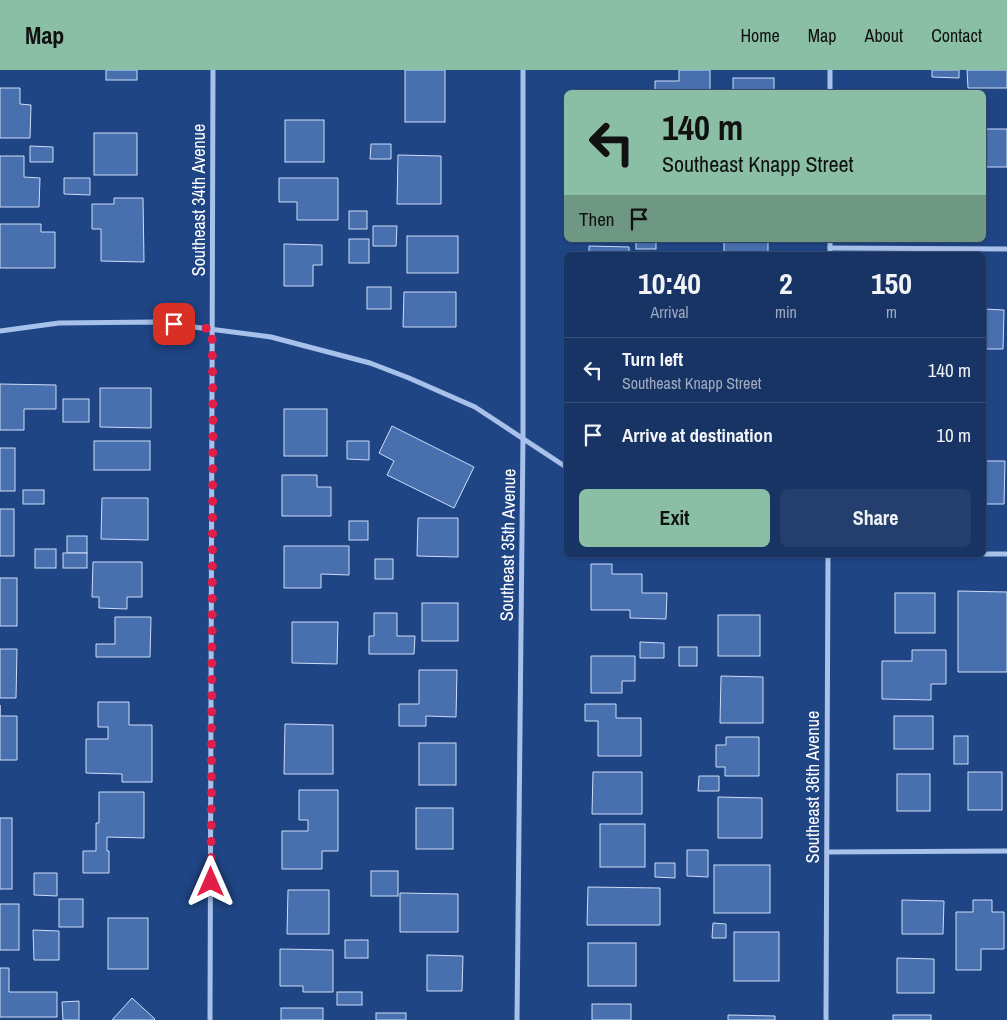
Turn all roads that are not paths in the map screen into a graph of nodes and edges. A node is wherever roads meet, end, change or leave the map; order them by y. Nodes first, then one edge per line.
1 (214, 70) edge
2 (523, 70) edge
3 (830, 70) edge
4 (830, 90) edge
5 (830, 242) edge
6 (830, 248) junction
7 (1007, 249) edge
8 (830, 252) edge
9 (212, 329) junction
10 (0, 331) edge
11 (523, 437) junction
12 (564, 466) edge
13 (986, 554) edge
14 (1007, 554) edge
15 (828, 557) edge
16 (1007, 851) edge
17 (827, 852) junction
18 (210, 1020) edge
19 (517, 1020) edge
20 (826, 1020) edge

1 - 9 street, Southeast 34th Avenue
2 - 11 street, Southeast 35th Avenue
3 - 4 street
5 - 6 street
6 - 7 street
6 - 8 street
9 - 10 street
9 - 11 street
9 - 18 street, Southeast 34th Avenue
11 - 12 street
11 - 19 street, Southeast 35th Avenue
13 - 14 street
15 - 17 street, Southeast 36th Avenue
16 - 17 street
17 - 20 street, Southeast 36th Avenue

